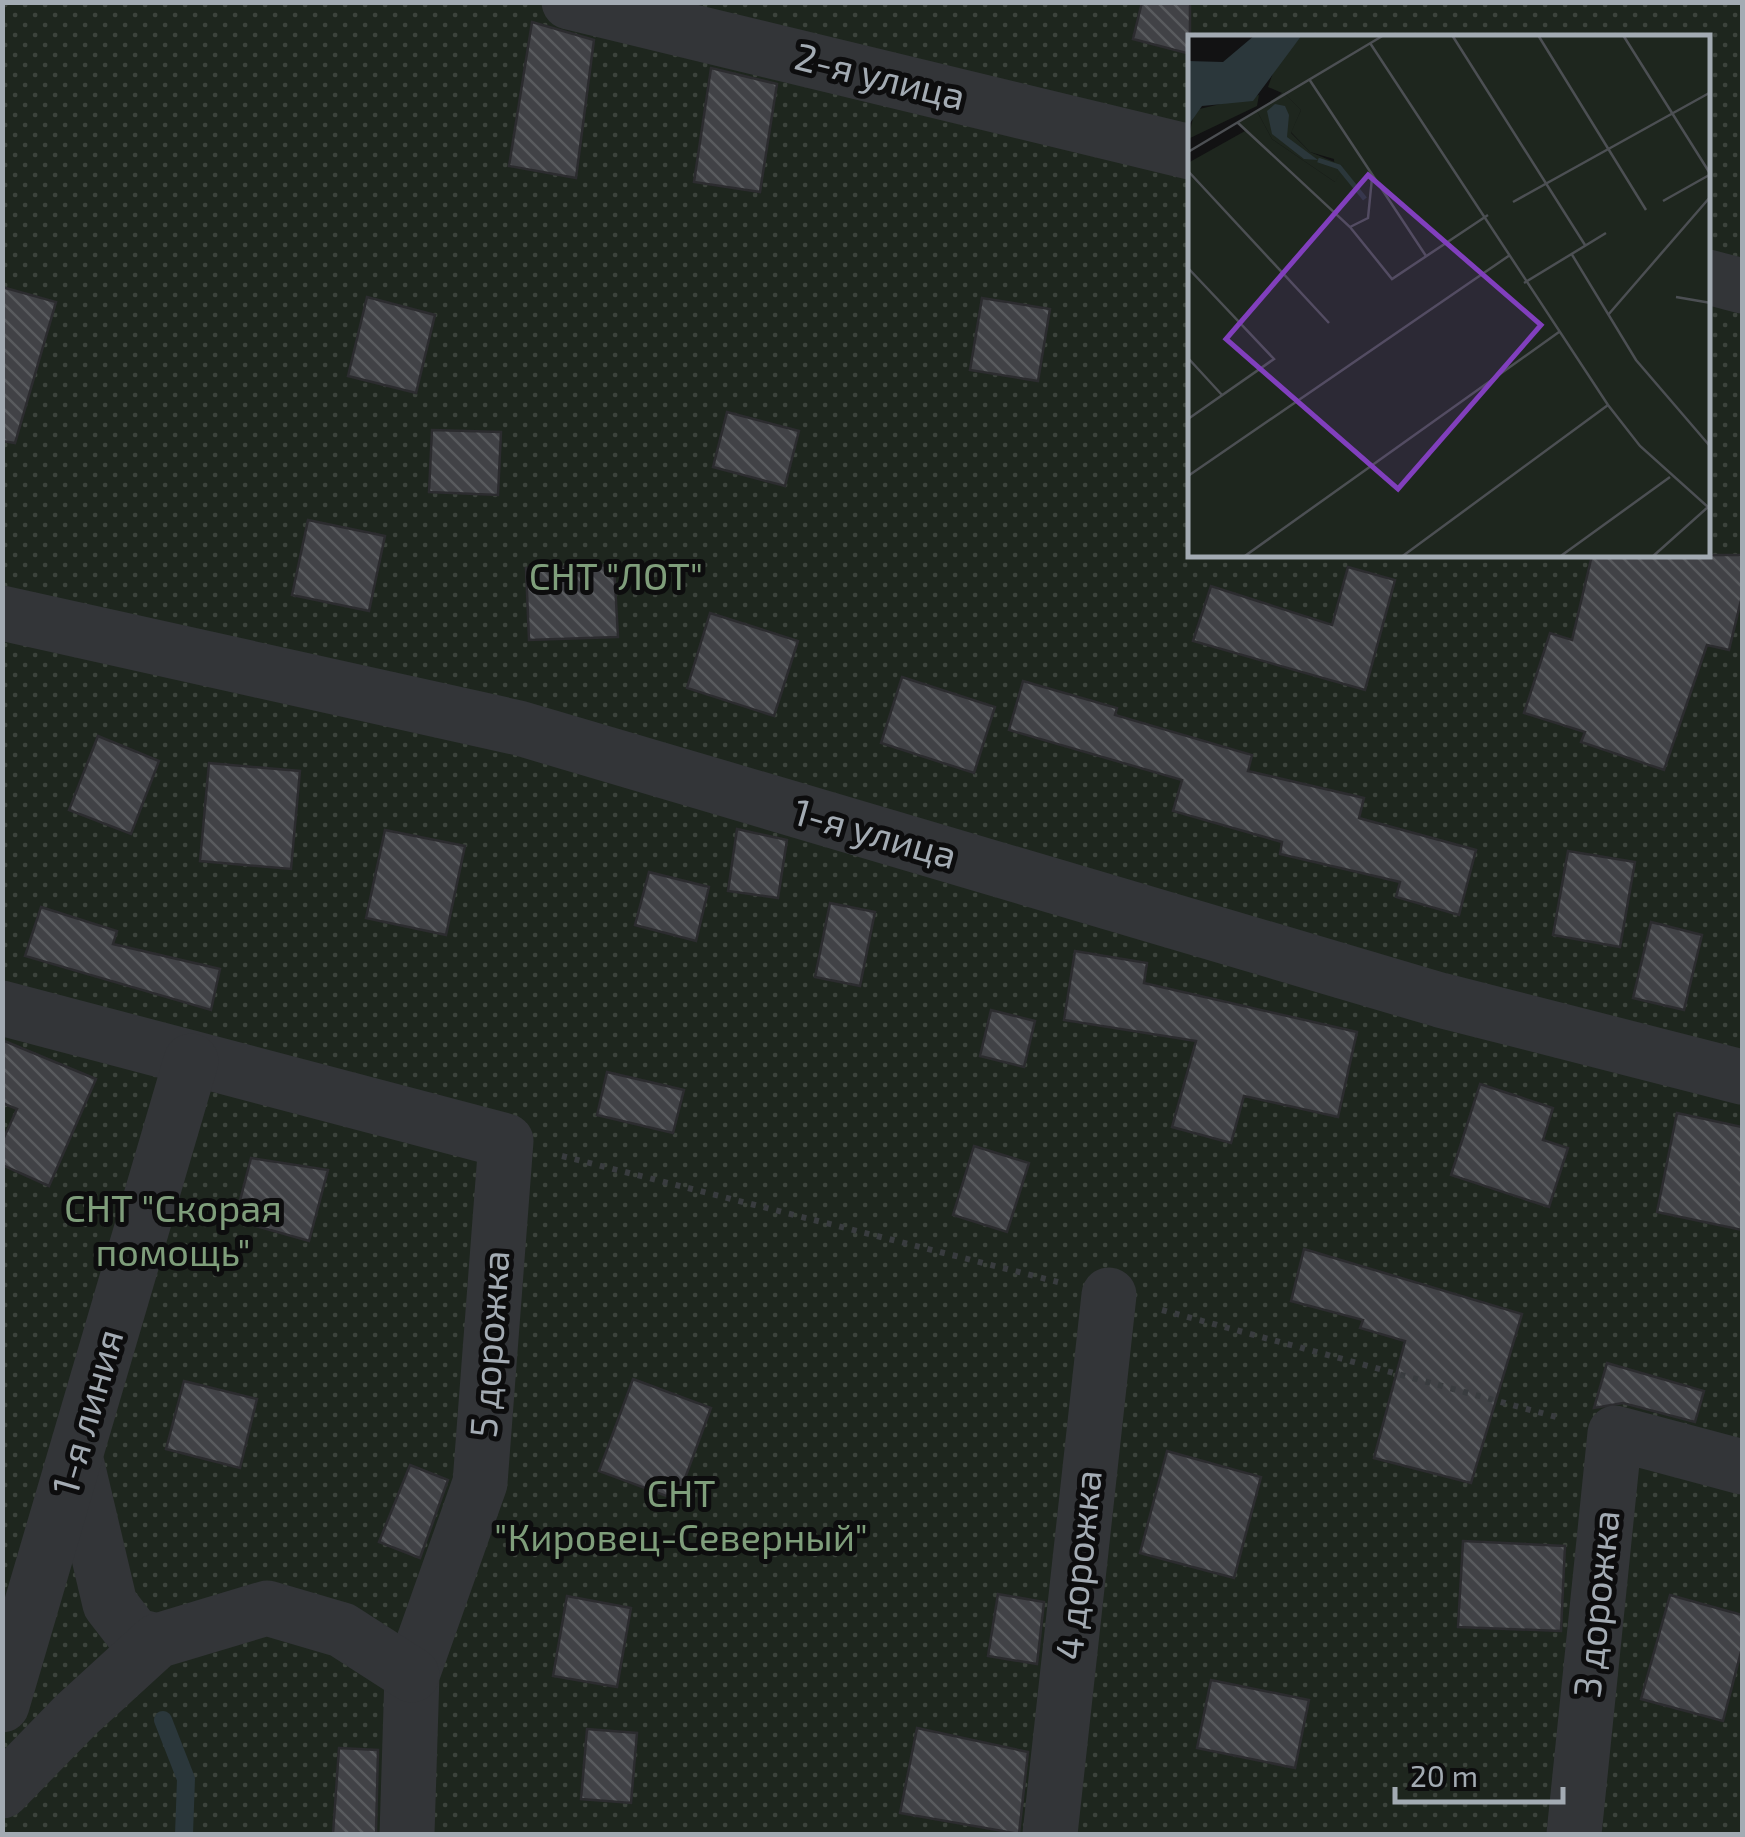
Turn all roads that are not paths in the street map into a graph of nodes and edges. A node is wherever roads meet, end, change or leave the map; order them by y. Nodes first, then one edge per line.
1 (569, 2) edge
2 (1188, 152) edge
3 (1710, 278) edge
4 (1742, 286) edge
5 (2, 613) edge
6 (2, 1008) edge
7 (191, 1061) junction
8 (1742, 1078) edge
9 (1109, 1295) dead end
10 (75, 1457) junction
11 (1742, 1467) edge
12 (157, 1641) junction
13 (412, 1675) junction
14 (2, 1705) edge
15 (2, 1791) edge
16 (406, 1834) edge
17 (1050, 1834) edge
18 (1574, 1834) edge

1 - 2 street, 2-я улица
3 - 4 street
5 - 8 street, 1-я улица
6 - 7 street
7 - 10 street, 1-я линия
7 - 13 street, 5 дорожка
9 - 17 street, 4 дорожка
10 - 12 street
10 - 14 street, 1-я линия
11 - 18 street, 3 дорожка
12 - 13 street
12 - 15 street
13 - 16 street, 5 дорожка

